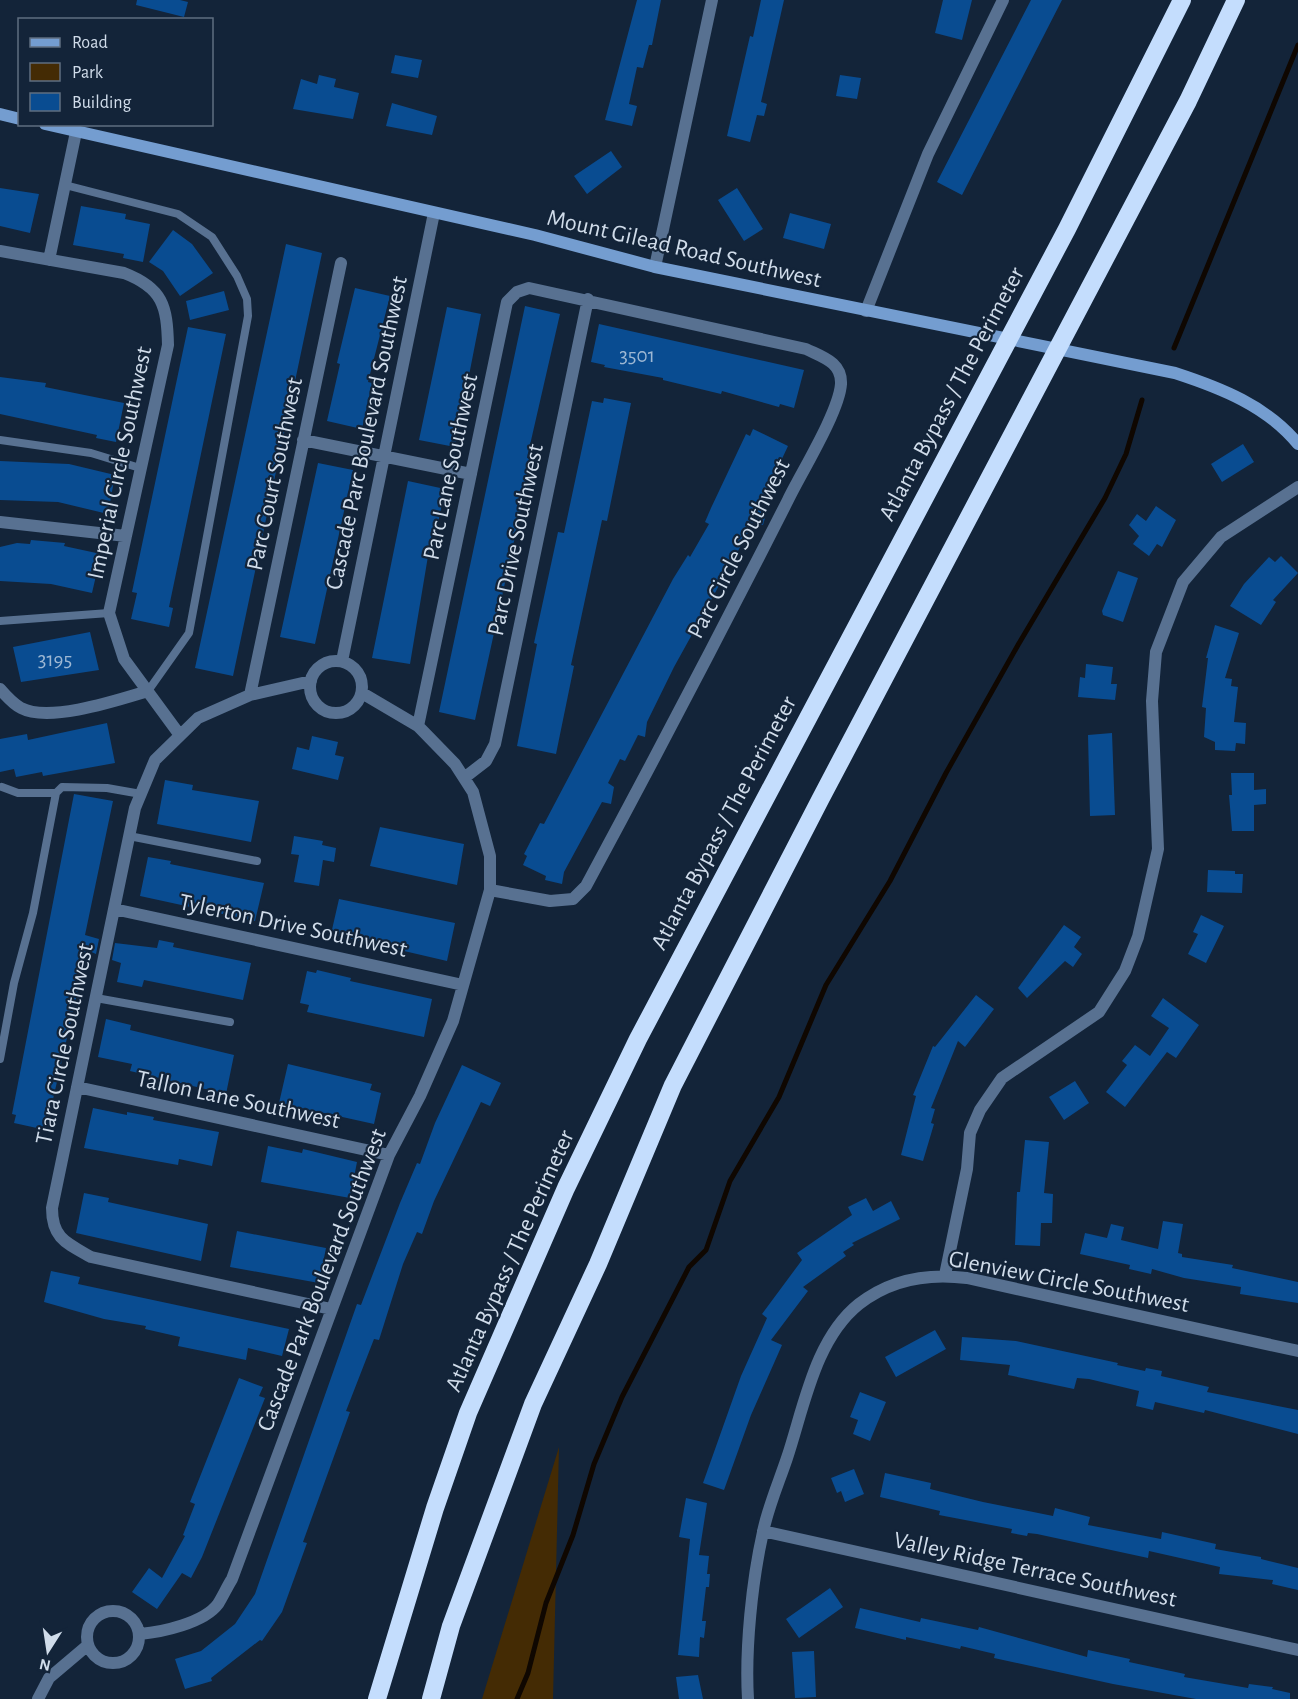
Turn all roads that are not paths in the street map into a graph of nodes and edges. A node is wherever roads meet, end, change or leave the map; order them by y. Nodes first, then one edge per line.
1 (712, 0) edge
2 (1003, 0) edge
3 (1182, 0) edge
4 (1236, 0) edge
5 (0, 114) edge
6 (18, 118) edge
7 (53, 126) edge
8 (76, 132) junction
9 (65, 185) junction
10 (434, 213) junction
11 (0, 251) edge
12 (49, 260) junction
13 (341, 263) dead end
14 (656, 267) junction
15 (588, 299) junction
16 (866, 312) junction
17 (0, 440) edge
18 (303, 440) junction
19 (1298, 444) edge
20 (384, 457) junction
21 (140, 468) junction
22 (471, 474) junction
23 (1298, 488) edge
24 (0, 522) edge
25 (126, 536) junction
26 (109, 613) junction
27 (0, 621) edge
28 (342, 661) junction
29 (311, 681) junction
30 (0, 689) edge
31 (148, 691) junction
32 (362, 693) junction
33 (250, 695) junction
34 (418, 726) junction
35 (179, 734) junction
36 (464, 778) junction
37 (2, 787) dead end
38 (56, 793) junction
39 (141, 794) junction
40 (129, 836) junction
41 (257, 861) dead end
42 (490, 890) junction
43 (114, 909) junction
44 (463, 985) junction
45 (96, 998) junction
46 (230, 1022) dead end
47 (0, 1059) edge
48 (77, 1087) junction
49 (389, 1155) junction
50 (945, 1275) junction
51 (331, 1309) junction
52 (1298, 1351) edge
53 (763, 1531) junction
54 (140, 1634) junction
55 (88, 1645) junction
56 (1298, 1650) edge
57 (38, 1699) edge
58 (377, 1699) edge
59 (431, 1699) edge
60 (748, 1699) edge

1 - 14 street
2 - 16 street
3 - 58 highway, Atlanta Bypass / The Perimeter
4 - 59 highway
5 - 6 street
7 - 8 street, Mount Gilead Road Southwest
8 - 9 street
8 - 10 street, Mount Gilead Road Southwest
9 - 12 street
9 - 31 lane
10 - 14 street, Mount Gilead Road Southwest
10 - 20 street, Cascade Parc Boulevard Southwest
11 - 12 street, Imperial Circle Southwest
12 - 21 street, Imperial Circle Southwest
13 - 18 street, Parc Court Southwest
14 - 16 street, Mount Gilead Road Southwest
15 - 22 street, Parc Lane Southwest
15 - 36 street, Parc Drive Southwest
15 - 42 street, Parc Circle Southwest
16 - 19 street, Mount Gilead Road Southwest
17 - 21 lane
18 - 20 street
18 - 33 street, Parc Court Southwest
20 - 22 street
20 - 28 street, Cascade Parc Boulevard Southwest
21 - 25 street, Imperial Circle Southwest
22 - 34 street, Parc Lane Southwest
23 - 50 street
24 - 25 street
25 - 26 street, Imperial Circle Southwest
26 - 27 lane
26 - 31 street, Imperial Circle Southwest
28 - 29 street
28 - 32 street
29 - 32 street
29 - 33 street, Tiara Circle Southwest
30 - 31 street
31 - 35 street, Imperial Circle Southwest
32 - 34 street
33 - 35 street, Tiara Circle Southwest
34 - 36 street
35 - 39 street, Tiara Circle Southwest
36 - 42 street
37 - 38 lane
38 - 39 lane
38 - 47 lane
39 - 40 street, Tiara Circle Southwest
40 - 41 lane
40 - 43 street, Tiara Circle Southwest
42 - 44 street, Cascade Park Boulevard Southwest
43 - 44 street, Tylerton Drive Southwest
43 - 45 street, Tiara Circle Southwest
44 - 49 street, Cascade Park Boulevard Southwest
45 - 46 lane
45 - 48 street, Tiara Circle Southwest
48 - 49 street, Tallon Lane Southwest
48 - 51 street, Tiara Circle Southwest
49 - 51 street, Cascade Park Boulevard Southwest
50 - 52 street, Glenview Circle Southwest
50 - 53 street, Glenview Circle Southwest
51 - 54 street, Cascade Park Boulevard Southwest
53 - 56 street, Valley Ridge Terrace Southwest
53 - 60 street, Glenview Circle Southwest
54 - 55 street
54 - 55 street
55 - 57 street

